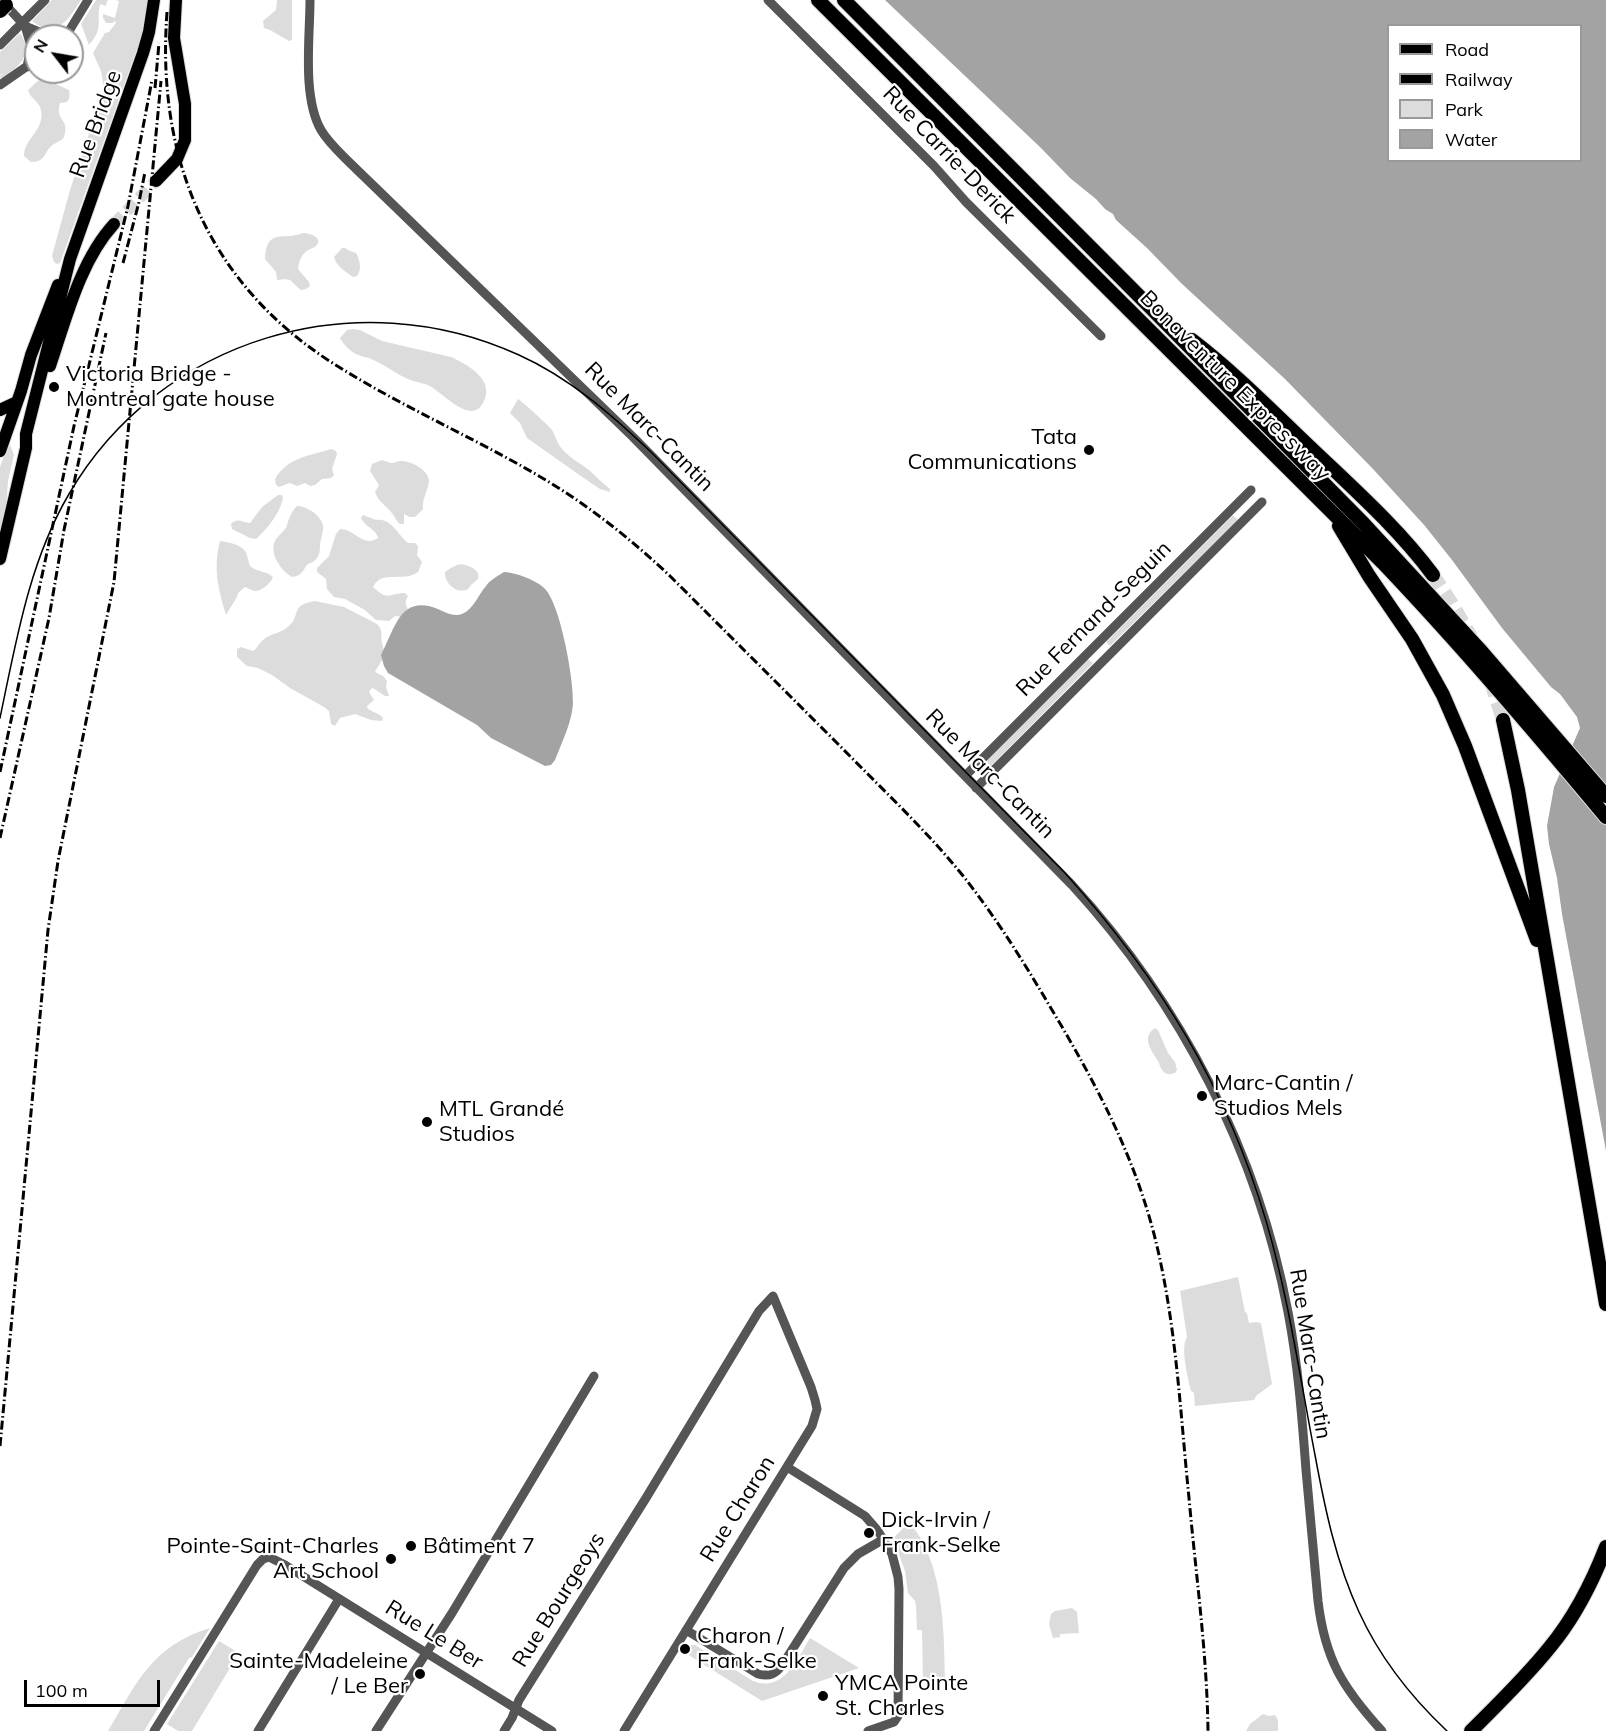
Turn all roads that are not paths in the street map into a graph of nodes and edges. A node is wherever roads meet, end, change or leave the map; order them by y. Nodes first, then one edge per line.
1 (45, 0) edge
2 (88, 0) edge
3 (154, 0) edge
4 (176, 0) edge
5 (310, 0) edge
6 (768, 0) edge
7 (818, 0) edge
8 (844, 0) edge
9 (7, 3) edge
10 (73, 24) edge
11 (24, 25) edge
12 (0, 45) edge
13 (24, 69) edge
14 (0, 85) edge
15 (157, 178) tunnel mouth
16 (115, 219) tunnel mouth
17 (70, 259) junction
18 (69, 300) junction
19 (1153, 310) junction
20 (51, 332) junction
21 (1101, 336) dead end
22 (19, 397) junction
23 (0, 410) edge
24 (3, 430) edge
25 (26, 448) junction
26 (0, 451) edge
27 (1251, 490) dead end
28 (1262, 502) dead end
29 (1329, 509) junction
30 (0, 559) edge
31 (1433, 575) tunnel mouth
32 (1503, 720) tunnel mouth
33 (1547, 737) junction
34 (965, 776) junction
35 (976, 788) junction
36 (1606, 796) edge
37 (1606, 818) edge
38 (1548, 970) junction
39 (773, 1296) joint
40 (1606, 1304) edge
41 (594, 1376) dead end
42 (787, 1467) junction
43 (884, 1539) junction
44 (1606, 1547) edge
45 (339, 1599) junction
46 (686, 1630) junction
47 (425, 1653) junction
48 (516, 1708) junction
49 (154, 1731) edge
50 (258, 1731) edge
51 (376, 1731) edge
52 (504, 1731) edge
53 (552, 1731) edge
54 (624, 1731) edge
55 (868, 1731) edge
56 (1382, 1731) edge
57 (1471, 1731) edge

1 - 12 street, bridge
2 - 10 street
3 - 17 main road, Rue Bridge
4 - 15 main road
5 - 34 street, Rue Marc-Cantin
6 - 21 street, Rue Carrie-Derick
7 - 29 highway, Bonaventure Expressway
8 - 19 highway, Bonaventure Expressway
9 - 11 street
13 - 14 street
16 - 18 main road, Rue Bridge
17 - 20 main road, Rue Bridge
17 - 22 main road, Rue Bridge
18 - 20 main road, Rue Bridge
18 - 25 main road, Rue Bridge
19 - 31 highway
19 - 33 highway, Bonaventure Expressway
20 - 22 main road, Rue Bridge
20 - 25 main road, Rue Bridge
22 - 23 main road
22 - 24 main road, Rue Bridge
24 - 25 main road
24 - 26 main road, Rue Bridge
25 - 30 main road, Rue Bridge
27 - 34 street, Rue Fernand-Seguin
28 - 35 street, Rue Fernand-Seguin
29 - 33 highway, Bonaventure Expressway
29 - 38 highway
32 - 38 highway
33 - 36 highway, Bonaventure Expressway
33 - 37 highway, Bonaventure Expressway
34 - 35 street, Rue Marc-Cantin
35 - 56 street, Rue Marc-Cantin
38 - 40 highway
39 - 42 street, Rue Charon
39 - 48 street, Rue Bourgeoys
41 - 47 street
42 - 43 street
42 - 46 street, Rue Charon
43 - 46 street
43 - 55 street
44 - 57 highway
45 - 47 street, Rue Le Ber
45 - 49 street, Rue Le Ber
45 - 50 street
46 - 54 street, Rue Charon
47 - 48 street, Rue Le Ber
47 - 51 street
48 - 52 street, Rue Bourgeoys
48 - 53 street, Rue Le Ber

